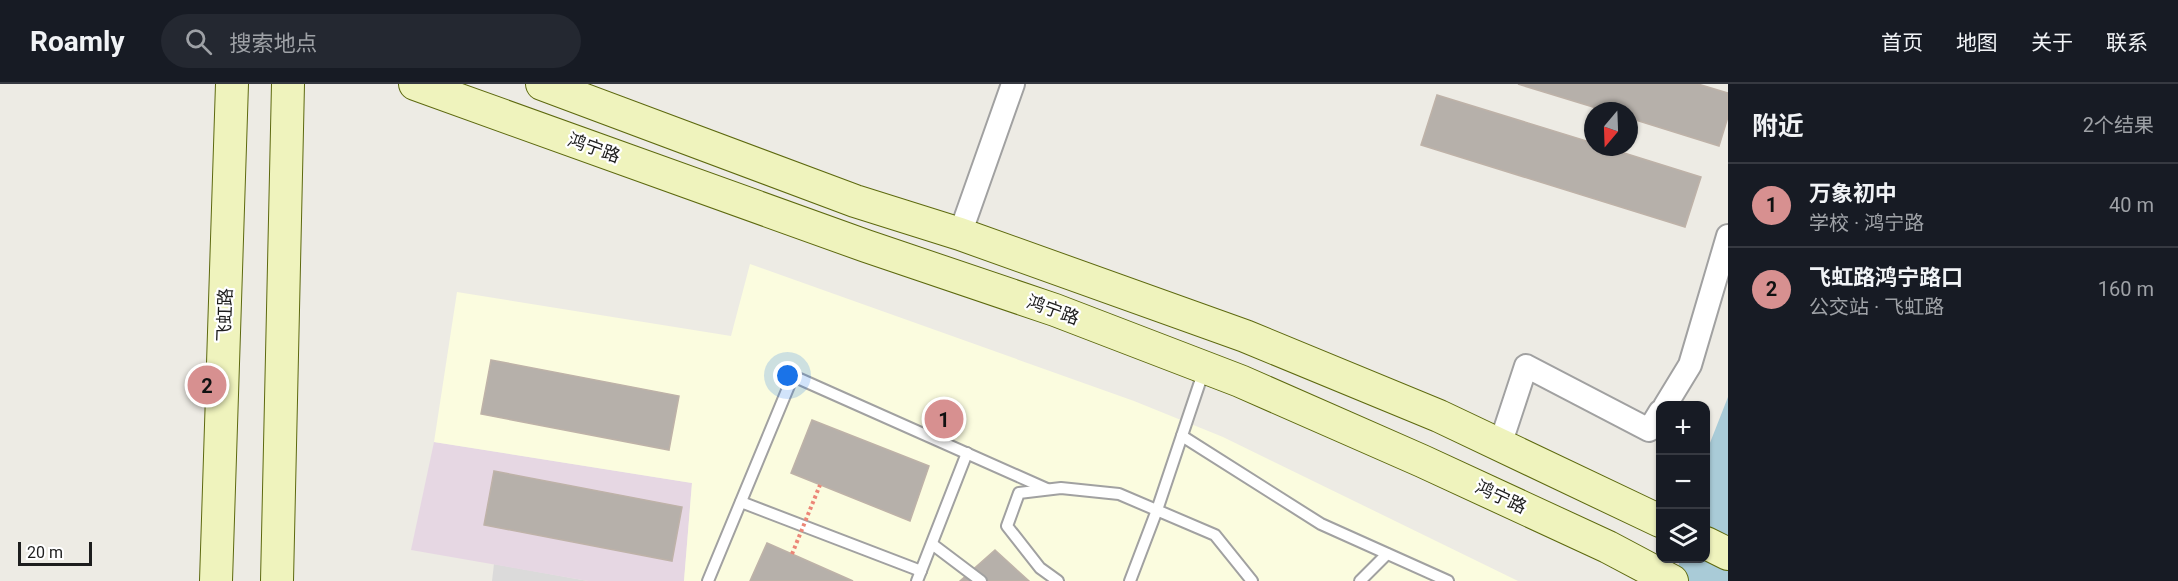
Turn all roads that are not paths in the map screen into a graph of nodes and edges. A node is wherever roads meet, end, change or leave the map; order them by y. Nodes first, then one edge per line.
1 (232, 84) edge
2 (288, 84) edge
3 (415, 84) edge
4 (1013, 84) edge
5 (560, 87) edge
6 (960, 234) junction
7 (1728, 236) edge
8 (1205, 367) junction
9 (1668, 401) edge
10 (1656, 419) edge
11 (1182, 436) junction
12 (1500, 445) junction
13 (967, 453) junction
14 (1047, 489) junction
15 (741, 502) junction
16 (1157, 510) junction
17 (1656, 519) edge
18 (932, 544) junction
19 (1710, 545) edge
20 (1387, 554) junction
21 (1728, 554) edge
22 (919, 576) edge
23 (216, 581) edge
24 (277, 581) edge
25 (708, 581) edge
26 (981, 581) edge
27 (1058, 581) edge
28 (1130, 581) edge
29 (1252, 581) edge
30 (1360, 581) edge
31 (1448, 581) edge
32 (1672, 581) edge

1 - 23 main road, 飞虹路
2 - 24 main road
3 - 8 main road, 鸿宁路
4 - 6 street
5 - 6 main road
6 - 12 main road
7 - 9 street
8 - 11 lane
8 - 32 main road, 鸿宁路
10 - 12 street
11 - 16 lane
11 - 20 lane
12 - 17 main road
13 - 14 lane
13 - 15 lane
13 - 18 lane
14 - 16 lane
14 - 27 lane
15 - 22 lane
15 - 25 lane
16 - 28 lane
16 - 29 lane
18 - 22 lane
18 - 26 lane
19 - 21 main road
20 - 30 lane
20 - 31 lane

